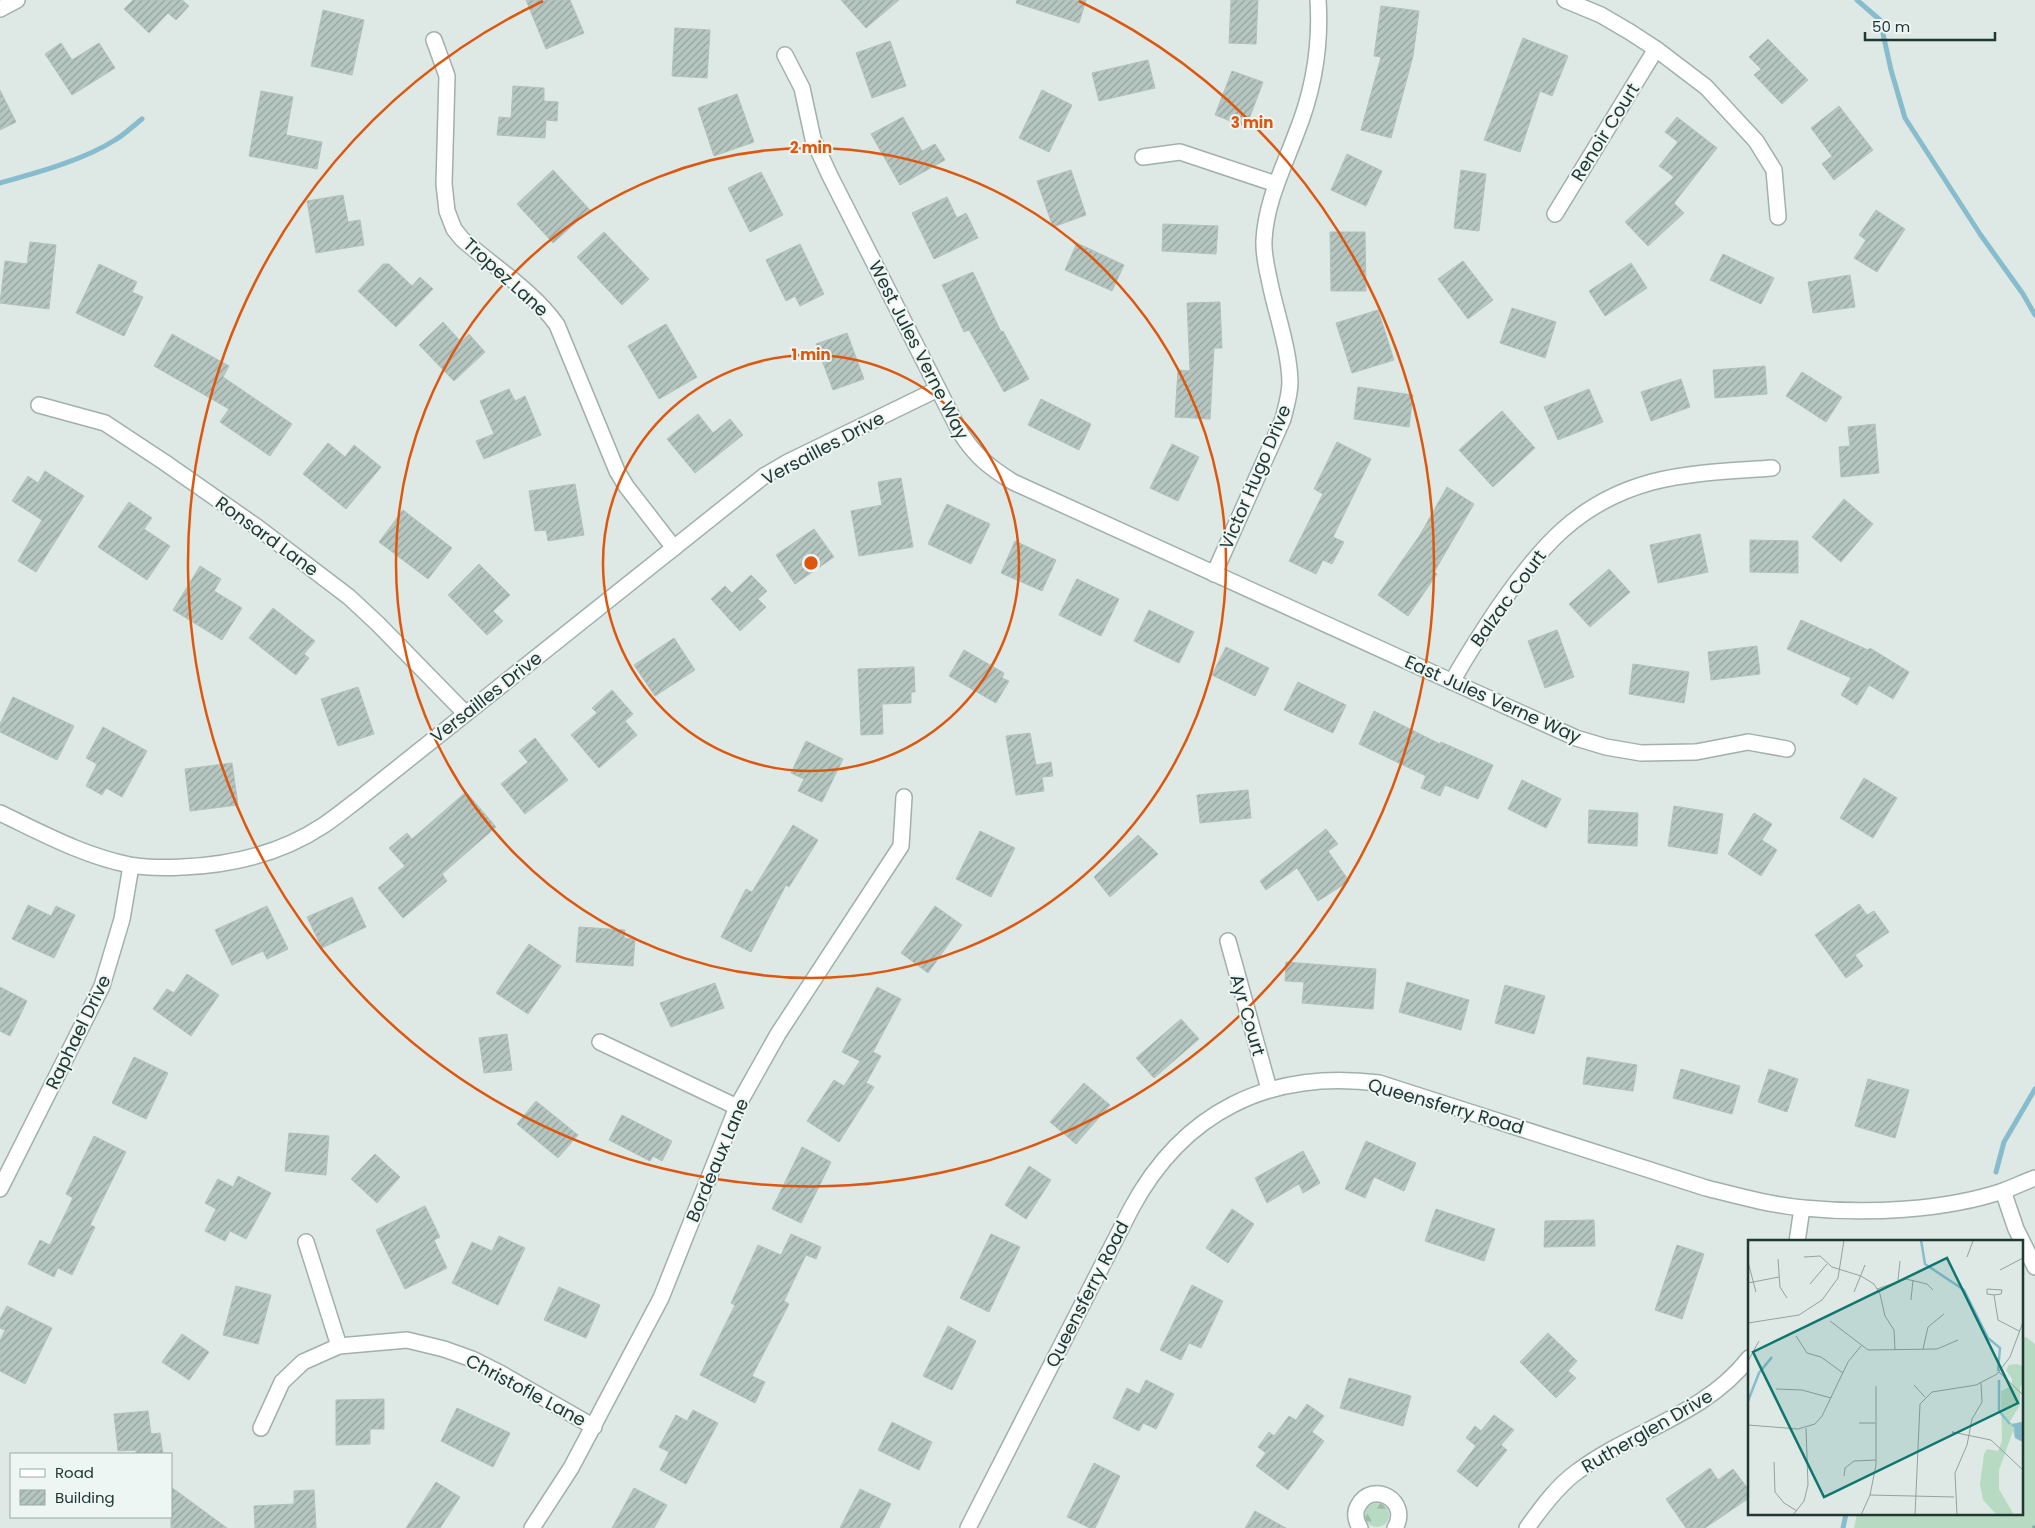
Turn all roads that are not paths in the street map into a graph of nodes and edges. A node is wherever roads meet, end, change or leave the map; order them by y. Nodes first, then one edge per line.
1 (17, 0) edge
2 (1318, 0) edge
3 (1565, 0) edge
4 (0, 9) edge
5 (434, 40) dead end
6 (1656, 49) junction
7 (785, 54) dead end
8 (1143, 157) dead end
9 (1276, 184) junction
10 (1555, 214) dead end
11 (1778, 217) dead end
12 (938, 389) junction
13 (38, 404) dead end
14 (1772, 468) dead end
15 (674, 548) junction
16 (1214, 574) junction
17 (1452, 682) junction
18 (465, 714) junction
19 (1787, 749) dead end
20 (904, 798) dead end
21 (0, 812) edge
22 (131, 866) junction
23 (1228, 941) dead end
24 (600, 1042) dead end
25 (1269, 1089) junction
26 (737, 1107) junction
27 (2035, 1178) edge
28 (0, 1189) edge
29 (2003, 1191) junction
30 (1802, 1208) junction
31 (1797, 1240) edge
32 (2022, 1240) edge
33 (2022, 1240) edge
34 (306, 1242) dead end
35 (2035, 1267) edge
36 (339, 1346) junction
37 (1748, 1359) edge
38 (594, 1427) junction
39 (261, 1428) dead end
40 (532, 1528) edge
41 (968, 1528) edge
42 (1360, 1528) edge
43 (1395, 1528) edge
44 (1527, 1528) edge

1 - 4 street
2 - 9 street, Victor Hugo Drive
3 - 6 street
5 - 15 street, Tropez Lane
6 - 10 street, Renoir Court
6 - 11 street
7 - 12 street, West Jules Verne Way
8 - 9 street
9 - 16 street, Victor Hugo Drive
12 - 15 street, Versailles Drive
12 - 16 street, West Jules Verne Way
13 - 18 street, Ronsard Lane
14 - 17 street, Balzac Court
15 - 18 street, Versailles Drive
16 - 17 street, East Jules Verne Way
17 - 19 street, East Jules Verne Way
18 - 22 street, Versailles Drive
20 - 26 street, Bordeaux Lane
21 - 22 street, Versailles Drive
22 - 28 street, Raphael Drive
23 - 25 street, Ayr Court
24 - 26 street
25 - 30 street, Queensferry Road
25 - 41 street, Queensferry Road
26 - 38 street, Bordeaux Lane
27 - 29 street, Queensferry Road
29 - 30 street, Queensferry Road
29 - 32 street
30 - 31 street
33 - 35 street
34 - 36 street
36 - 38 street, Christofle Lane
36 - 39 street, Christofle Lane
37 - 44 street, Rutherglen Drive
38 - 40 street, Bordeaux Lane
42 - 43 street

